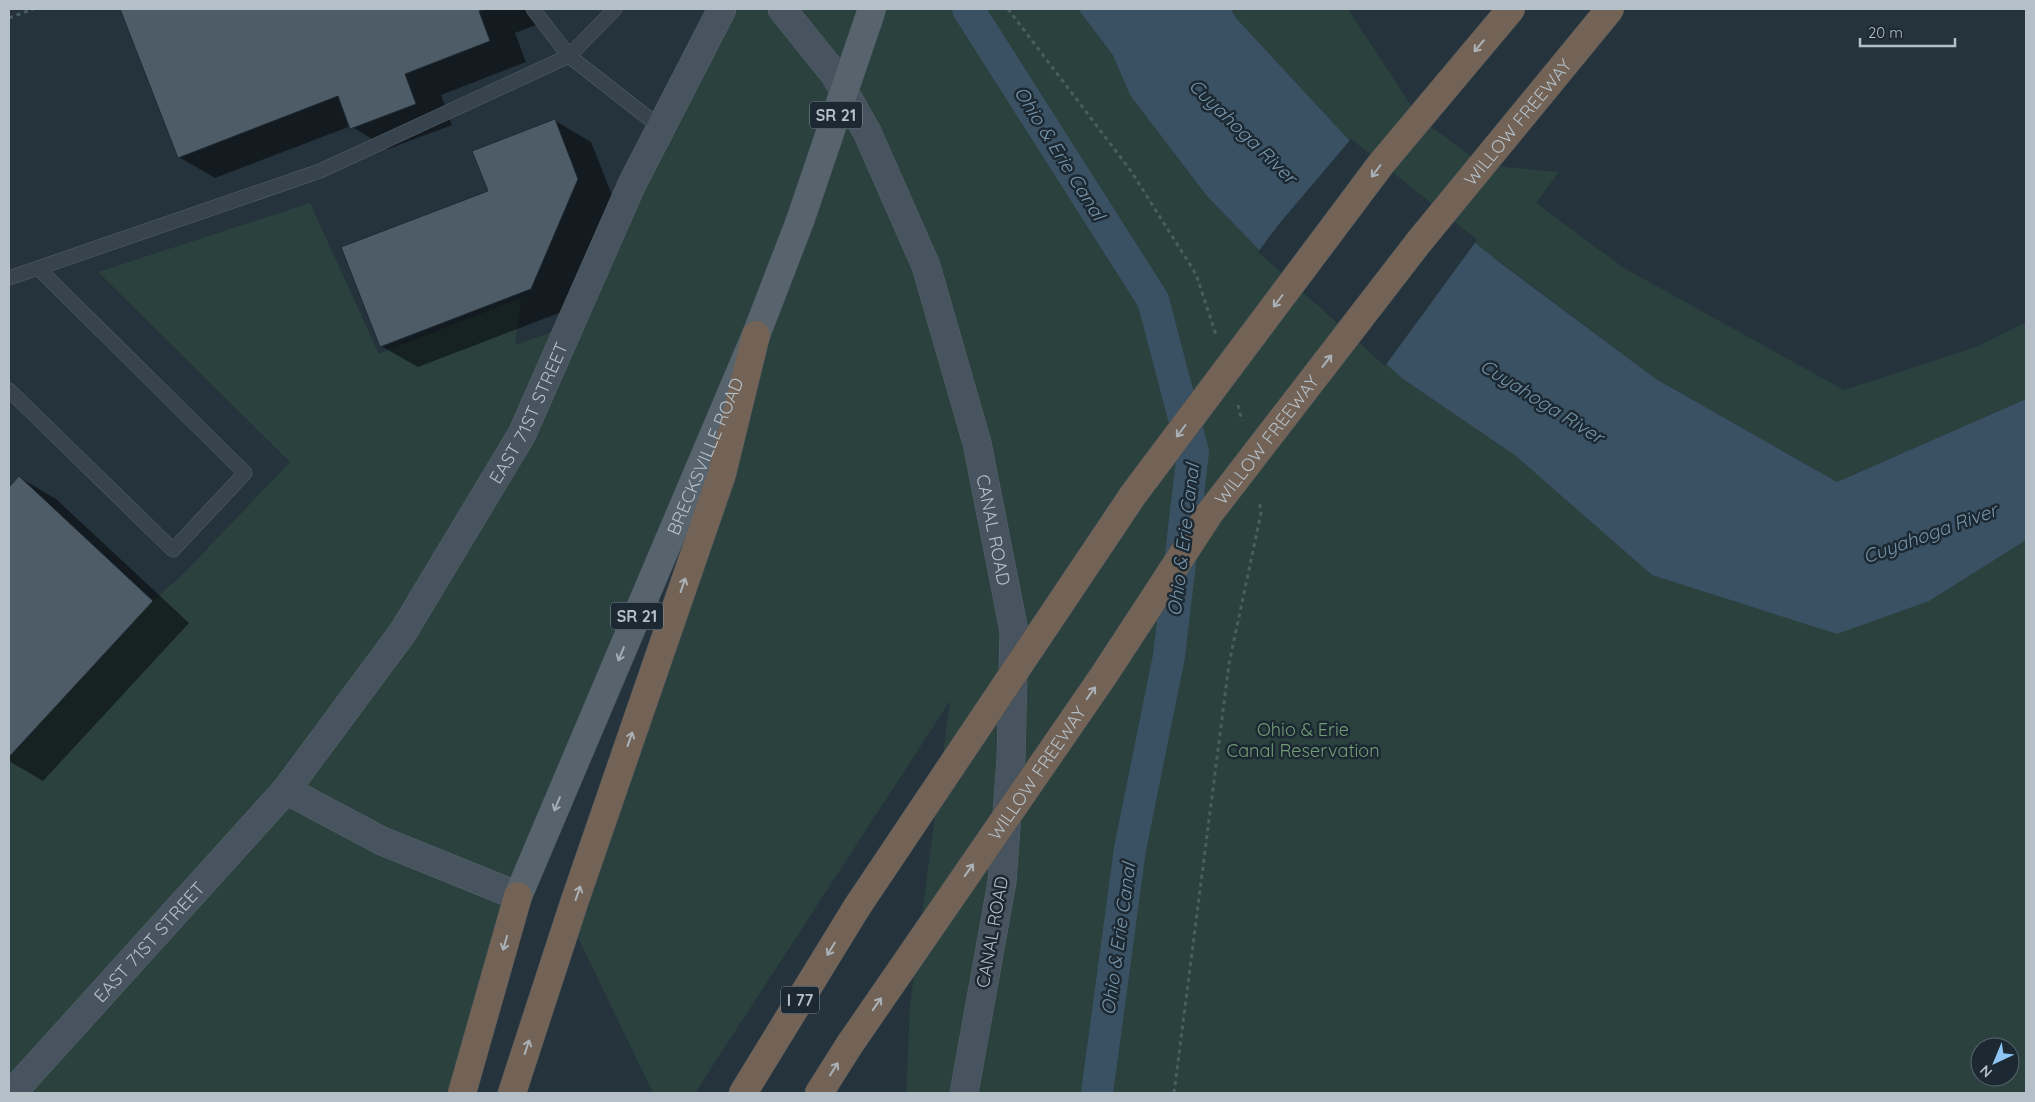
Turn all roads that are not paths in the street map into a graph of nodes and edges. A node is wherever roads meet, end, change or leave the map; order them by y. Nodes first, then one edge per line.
1 (534, 9) edge
2 (615, 9) edge
3 (722, 9) edge
4 (782, 9) edge
5 (872, 9) edge
6 (1511, 9) edge
7 (1610, 9) edge
8 (569, 56) junction
9 (660, 127) junction
10 (38, 268) junction
11 (9, 278) edge
12 (756, 335) junction
13 (9, 390) edge
14 (286, 790) junction
15 (518, 896) junction
16 (12, 1093) edge
17 (462, 1093) edge
18 (512, 1093) edge
19 (743, 1093) edge
20 (819, 1093) edge
21 (964, 1093) edge

1 - 8 lane
2 - 8 lane
3 - 9 street, EAST 71ST STREET
4 - 21 street, CANAL ROAD
5 - 12 main road, BRECKSVILLE ROAD / SR 21, bridge
6 -> 19 highway, I 77, bridge
20 -> 7 highway, WILLOW FREEWAY, bridge
8 - 9 lane
8 - 10 lane
9 - 14 street, EAST 71ST STREET
10 - 11 lane
10 - 13 lane
12 -> 15 main road, BRECKSVILLE ROAD / SR 21
18 -> 12 highway
14 - 15 street
14 - 16 street, EAST 71ST STREET
15 -> 17 highway

